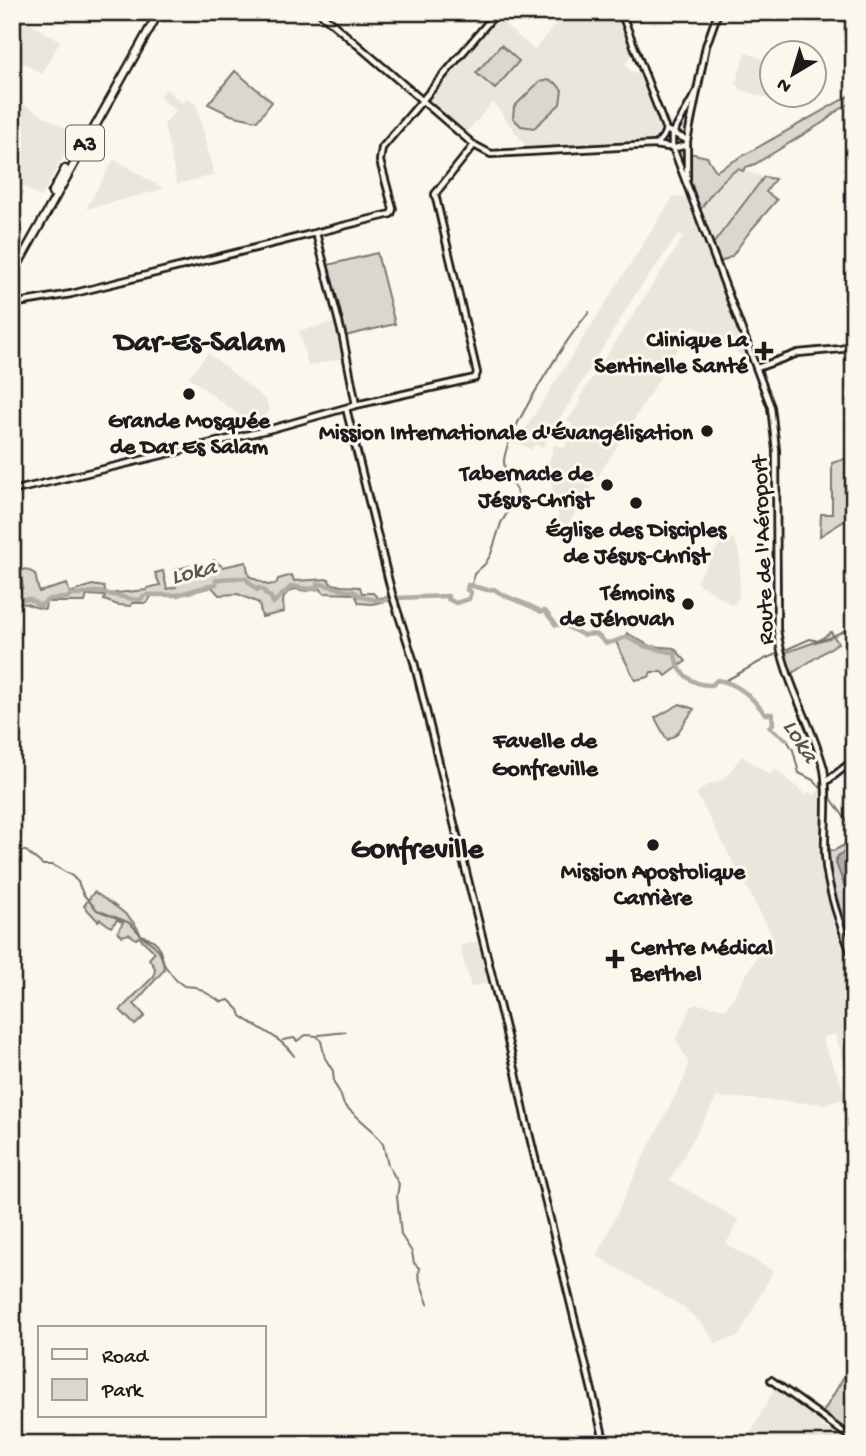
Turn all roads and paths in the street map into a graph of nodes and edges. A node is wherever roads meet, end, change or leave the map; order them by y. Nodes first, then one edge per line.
1 (157, 12) edge
2 (319, 12) edge
3 (496, 12) edge
4 (621, 12) edge
5 (718, 12) edge
6 (697, 92) junction
7 (422, 100) junction
8 (666, 130) junction
9 (672, 135) junction
10 (687, 143) junction
11 (656, 144) junction
12 (474, 145) junction
13 (673, 148) junction
14 (688, 184) junction
15 (316, 233) junction
16 (12, 267) edge
17 (12, 275) edge
18 (12, 304) edge
19 (854, 345) edge
20 (757, 368) junction
21 (356, 405) junction
22 (346, 408) junction
23 (12, 491) edge
24 (854, 760) edge
25 (827, 781) junction
26 (854, 960) edge
27 (771, 1380) dead end
28 (854, 1440) edge
29 (605, 1444) edge

1 - 16 highway, A3
1 - 17 highway, A3
2 - 7 street
3 - 7 street
4 - 8 street
5 - 6 street, Route de l'Aéroport
6 - 9 street, Route de l'Aéroport
6 - 10 street, Route de l'Aéroport
7 - 12 street
7 - 15 street
8 - 9 street
8 - 11 street
9 - 10 street
9 - 11 street
9 - 13 street, Route de l'Aéroport
10 - 13 street
10 - 14 street, Route de l'Aéroport
11 - 12 street
11 - 13 street
12 - 21 street
13 - 14 street, Route de l'Aéroport
14 - 20 street, Route de l'Aéroport
15 - 18 street
15 - 21 street
19 - 20 street
20 - 25 street, Route de l'Aéroport
21 - 22 street
22 - 23 street
22 - 29 street
24 - 25 street
25 - 26 street, Route de l'Aéroport
27 - 28 street

